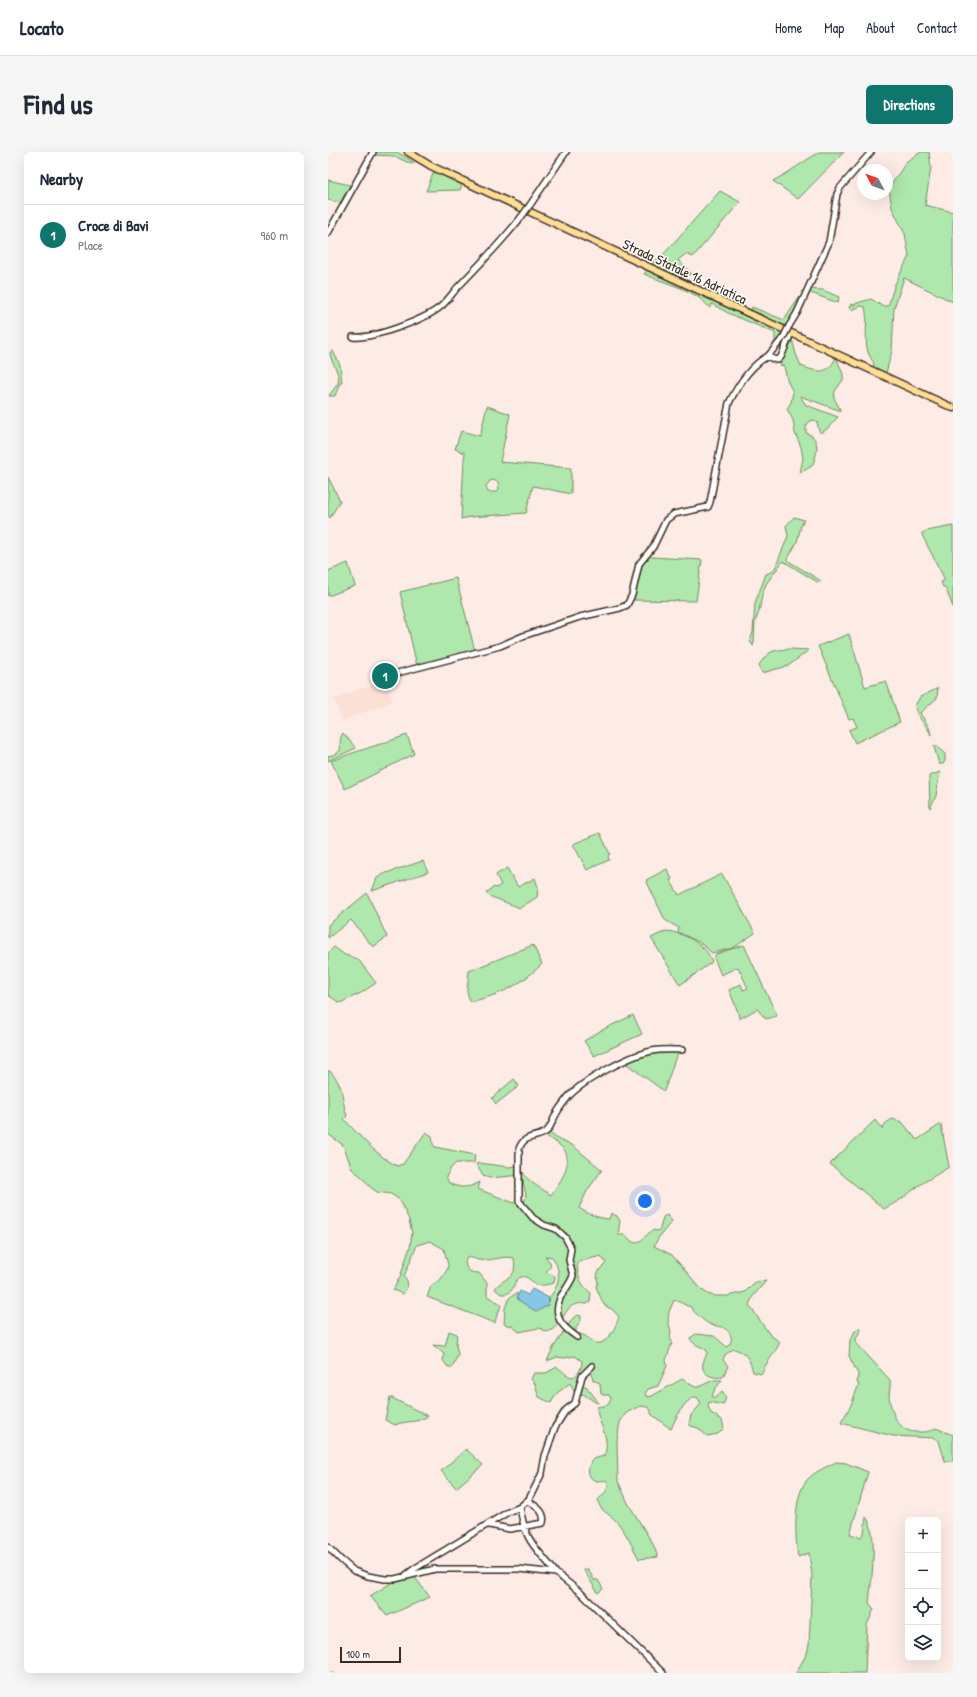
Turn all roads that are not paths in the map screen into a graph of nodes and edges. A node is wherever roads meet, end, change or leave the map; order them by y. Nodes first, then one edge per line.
1 (368, 152) edge
2 (373, 152) edge
3 (408, 152) edge
4 (566, 152) edge
5 (871, 152) edge
6 (365, 164) junction
7 (328, 233) edge
8 (793, 334) junction
9 (353, 337) dead end
10 (768, 356) junction
11 (953, 408) edge
12 (386, 676) dead end
13 (682, 1050) dead end
14 (576, 1337) dead end
15 (592, 1366) dead end
16 (528, 1501) junction
17 (520, 1507) junction
18 (489, 1525) junction
19 (523, 1526) junction
20 (328, 1547) edge
21 (556, 1573) junction
22 (404, 1577) junction
23 (663, 1673) edge

1 - 6 street
2 - 6 street
3 - 8 main road, Strada Statale 16 Adriatica
4 - 9 street, bridge
5 - 10 street, bridge
6 - 7 street
8 - 10 street
8 - 11 main road, Strada Statale 16 Adriatica
10 - 12 street
13 - 14 street
15 - 16 street
16 - 17 street
16 - 19 street
17 - 18 street
17 - 19 street
18 - 19 street
18 - 22 street
19 - 21 street
20 - 22 street
21 - 22 street
21 - 23 street

